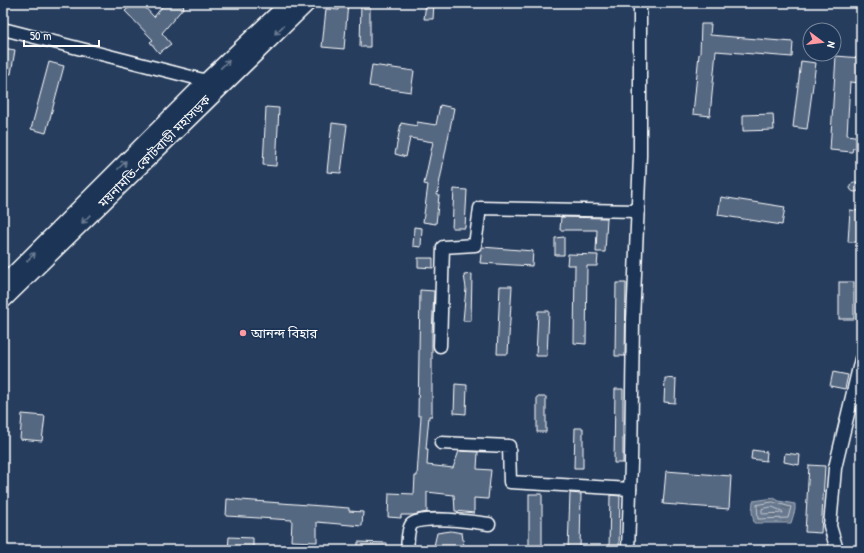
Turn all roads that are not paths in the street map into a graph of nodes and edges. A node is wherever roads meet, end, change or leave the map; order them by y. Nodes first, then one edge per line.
1 (289, 3) edge
2 (307, 3) edge
3 (640, 3) edge
4 (3, 29) edge
5 (211, 87) junction
6 (638, 211) junction
7 (3, 285) edge
8 (3, 300) edge
9 (440, 346) dead end
10 (861, 359) edge
11 (441, 443) dead end
12 (630, 489) junction
13 (489, 524) dead end
14 (407, 550) edge
15 (628, 550) edge
16 (836, 550) edge

5 -> 1 main road, ময়নামতি–কোটবাড়ী মহাসড়ক
2 -> 5 main road, ময়নামতি–কোটবাড়ী মহাসড়ক
3 - 6 street
4 - 5 street
7 -> 5 main road, ময়নামতি–কোটবাড়ী মহাসড়ক
5 -> 8 main road, ময়নামতি–কোটবাড়ী মহাসড়ক
6 - 9 street
6 - 12 street
10 - 16 street
11 - 12 street
12 - 15 street
13 - 14 street

